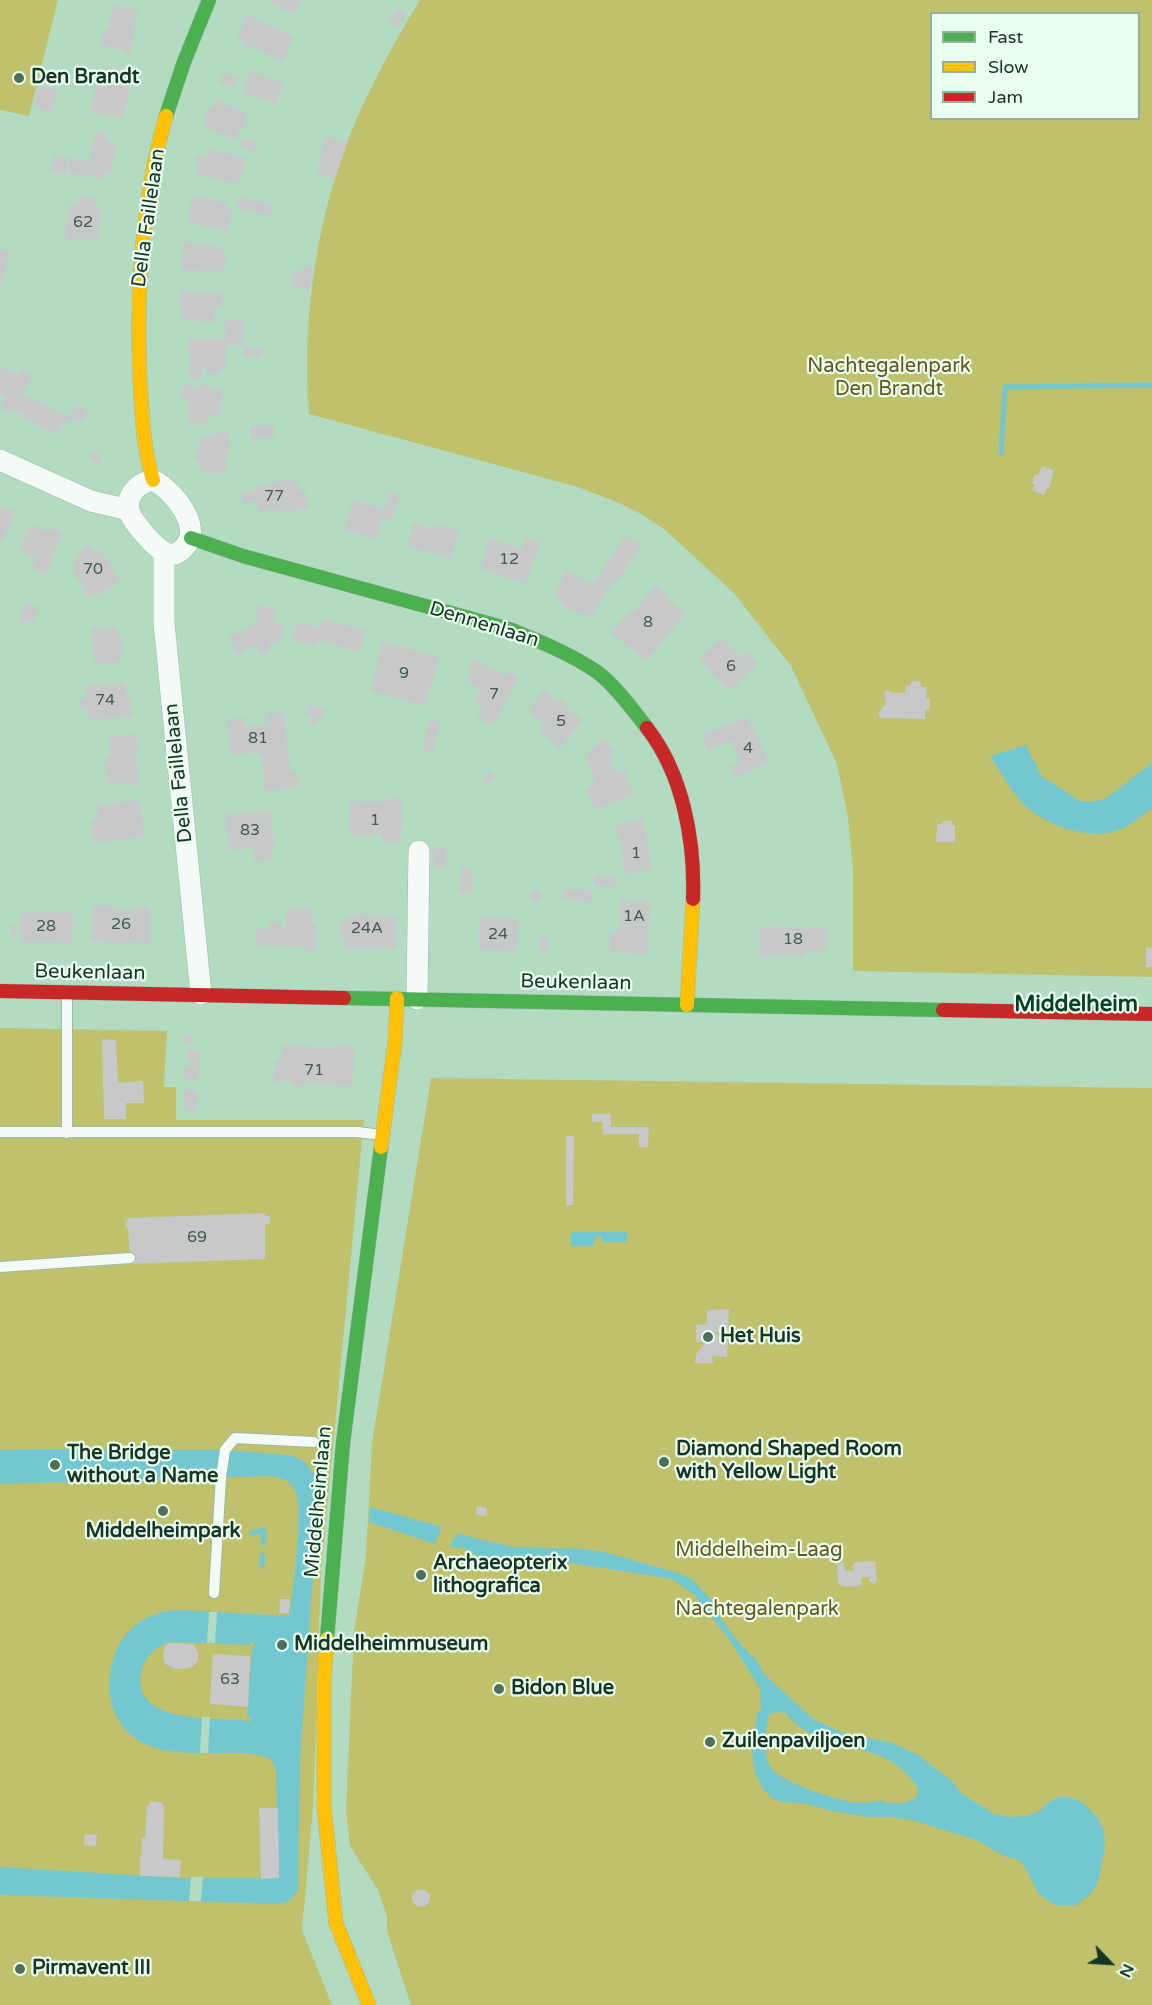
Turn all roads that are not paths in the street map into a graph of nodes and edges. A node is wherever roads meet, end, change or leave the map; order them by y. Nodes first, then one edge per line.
1 (208, 0) edge
2 (0, 460) edge
3 (153, 480) junction
4 (129, 510) junction
5 (191, 537) junction
6 (164, 552) junction
7 (420, 851) dead end
8 (201, 984) junction
9 (0, 991) edge
10 (67, 992) junction
11 (407, 999) junction
12 (687, 1005) junction
13 (1152, 1014) edge
14 (0, 1132) edge
15 (67, 1133) junction
16 (382, 1135) junction
17 (130, 1258) dead end
18 (0, 1267) edge
19 (327, 1443) junction
20 (213, 1593) dead end
21 (369, 2005) edge

1 - 3 street, Della Faillelaan
2 - 4 street
3 - 4 street
3 - 5 street
4 - 6 street
5 - 6 street
5 - 12 street, Dennenlaan
6 - 8 street, Della Faillelaan
7 - 11 street
8 - 10 street, Beukenlaan
8 - 11 street, Beukenlaan
9 - 10 street, Beukenlaan
10 - 15 lane
11 - 12 street, Beukenlaan
11 - 16 street, Middelheimlaan
12 - 13 street, Beukenlaan
14 - 15 lane
15 - 16 lane
16 - 19 street, Middelheimlaan
17 - 18 lane
19 - 20 lane
19 - 21 street, Middelheimlaan

